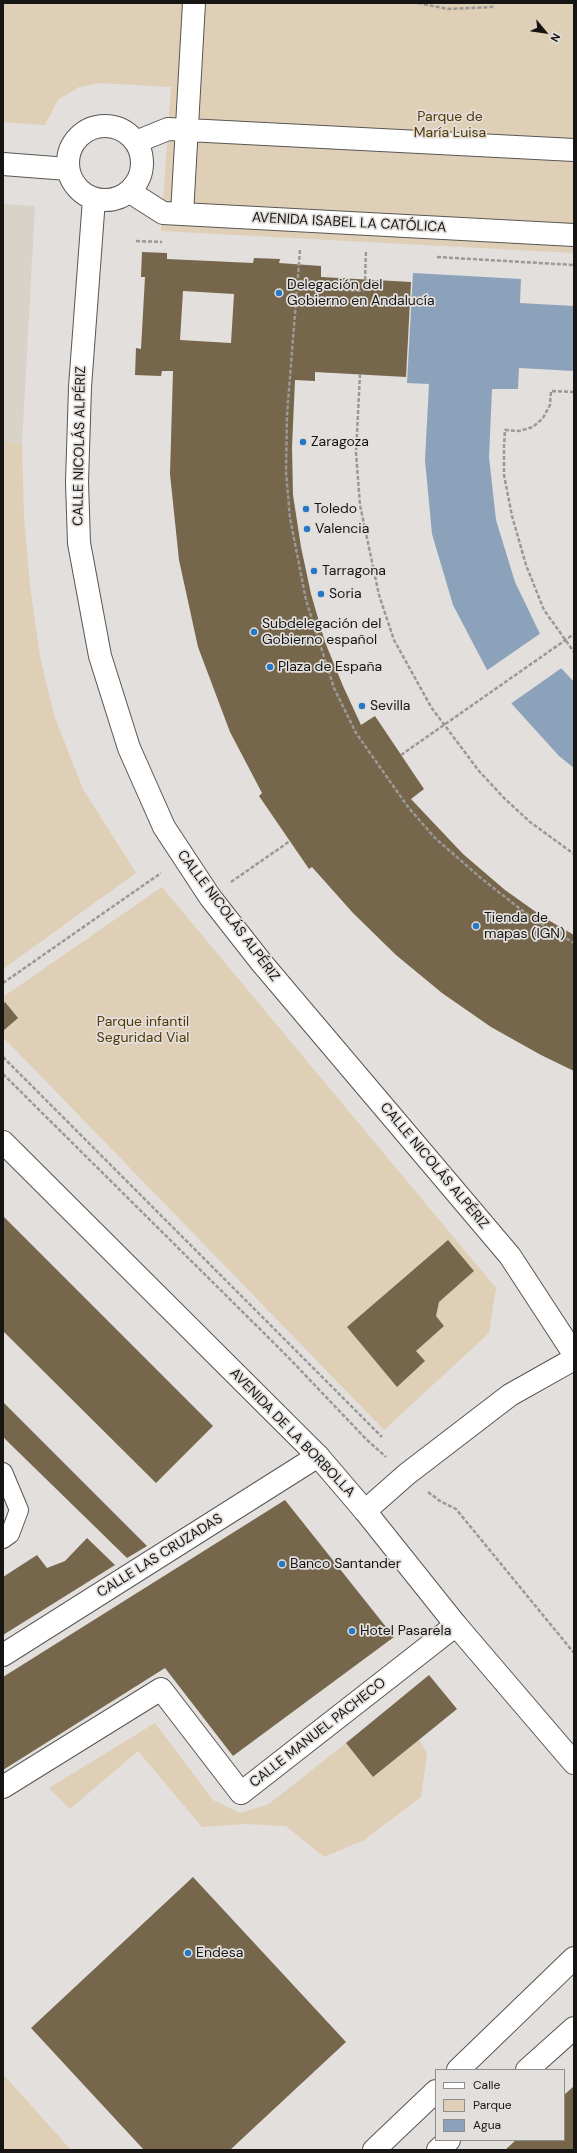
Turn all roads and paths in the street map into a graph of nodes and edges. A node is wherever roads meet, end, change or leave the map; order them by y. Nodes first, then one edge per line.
1 (194, 3) edge
2 (418, 3) edge
3 (494, 3) edge
4 (187, 130) junction
5 (136, 142) junction
6 (574, 150) edge
7 (3, 164) edge
8 (68, 169) junction
9 (130, 192) junction
10 (94, 199) junction
11 (182, 214) junction
12 (574, 235) edge
13 (300, 250) dead end
14 (297, 288) junction
15 (364, 291) dead end
16 (360, 374) dead end
17 (574, 392) edge
18 (574, 634) edge
19 (564, 641) junction
20 (574, 652) edge
21 (444, 725) junction
22 (401, 755) dead end
23 (290, 841) dead end
24 (574, 854) edge
25 (183, 857) junction
26 (210, 897) junction
27 (574, 943) edge
28 (3, 983) edge
29 (3, 1057) edge
30 (3, 1074) edge
31 (3, 1142) edge
32 (574, 1354) edge
33 (574, 1359) edge
34 (382, 1437) dead end
35 (366, 1440) dead end
36 (318, 1456) junction
37 (3, 1472) edge
38 (425, 1490) dead end
39 (366, 1512) junction
40 (3, 1539) edge
41 (456, 1625) junction
42 (574, 1653) edge
43 (3, 1655) edge
44 (574, 1763) edge
45 (3, 1787) edge
46 (574, 1958) edge
47 (574, 2028) edge
48 (459, 2069) edge
49 (528, 2069) edge
50 (435, 2092) edge
51 (449, 2141) edge
52 (374, 2150) edge
53 (438, 2150) edge

1 - 4 street
2 - 3 path
4 - 5 street
4 - 6 street
4 - 11 street
5 - 8 street
5 - 9 street
7 - 8 street
8 - 10 street
9 - 10 street
9 - 11 street, AVENIDA ISABEL LA CATÓLICA
10 - 25 street, CALLE NICOLÁS ALPÉRIZ
11 - 12 street, AVENIDA ISABEL LA CATÓLICA
13 - 14 path
14 - 15 path
14 - 27 path
16 - 21 path
17 - 19 path
18 - 19 path
19 - 20 path
19 - 21 path
21 - 22 path
21 - 24 path
23 - 26 path
25 - 26 street, CALLE NICOLÁS ALPÉRIZ
25 - 28 path
26 - 32 street, CALLE NICOLÁS ALPÉRIZ
29 - 34 path
30 - 35 path
31 - 36 street, AVENIDA DE LA BORBOLLA
33 - 39 street
36 - 39 street, AVENIDA DE LA BORBOLLA
36 - 43 street, CALLE LAS CRUZADAS
37 - 40 lane
38 - 42 path
39 - 41 street, AVENIDA DE LA BORBOLLA
41 - 44 street, AVENIDA DE LA BORBOLLA
41 - 45 street, CALLE MANUEL PACHECO
46 - 48 street
47 - 49 street
50 - 52 street
51 - 53 street

